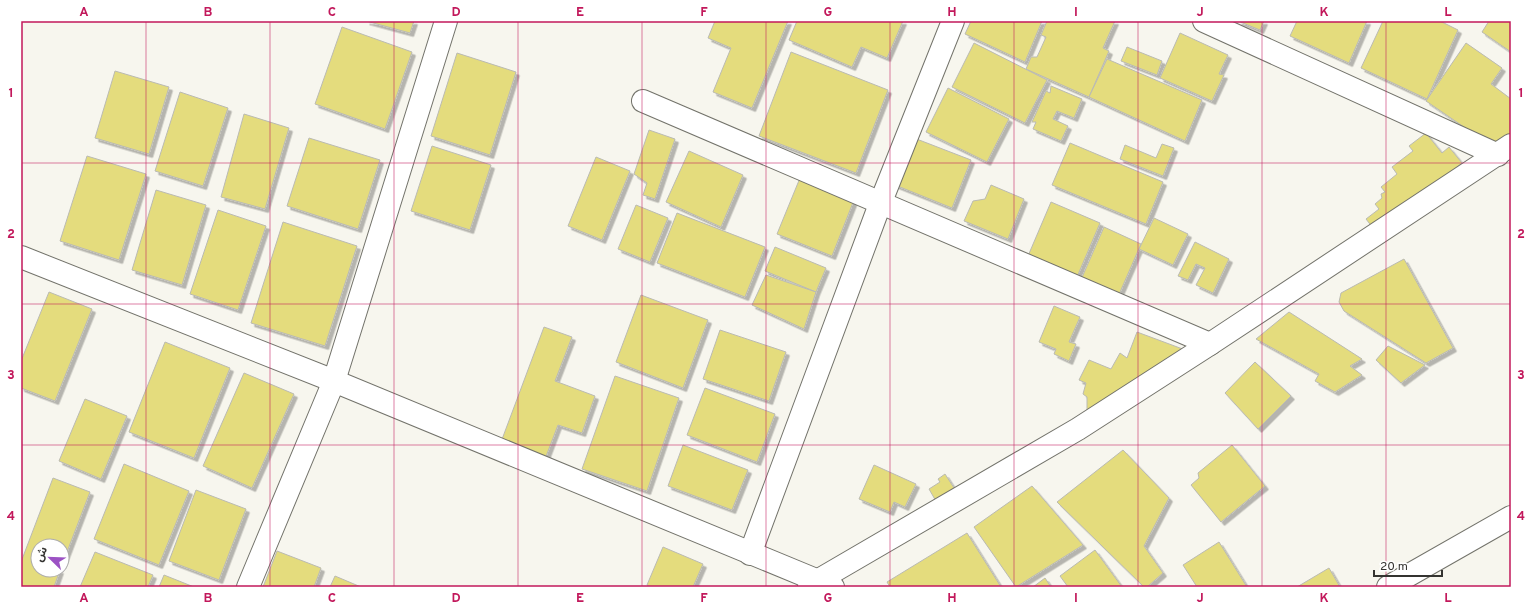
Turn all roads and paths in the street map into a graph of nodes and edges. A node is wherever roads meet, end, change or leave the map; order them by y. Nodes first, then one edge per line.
1 (446, 21) edge
2 (953, 21) edge
3 (1204, 21) edge
4 (643, 102) dead end
5 (1504, 150) edge
6 (880, 204) junction
7 (21, 257) edge
8 (1210, 344) junction
9 (334, 381) junction
10 (1511, 518) edge
11 (750, 554) junction
12 (820, 585) edge
13 (248, 587) edge
14 (1388, 587) edge

1 - 9 street
2 - 6 street
3 - 5 street
4 - 6 street
5 - 8 street
6 - 8 street
6 - 11 street
7 - 9 street
8 - 12 street
9 - 11 street
9 - 13 street
10 - 14 street
11 - 12 street

